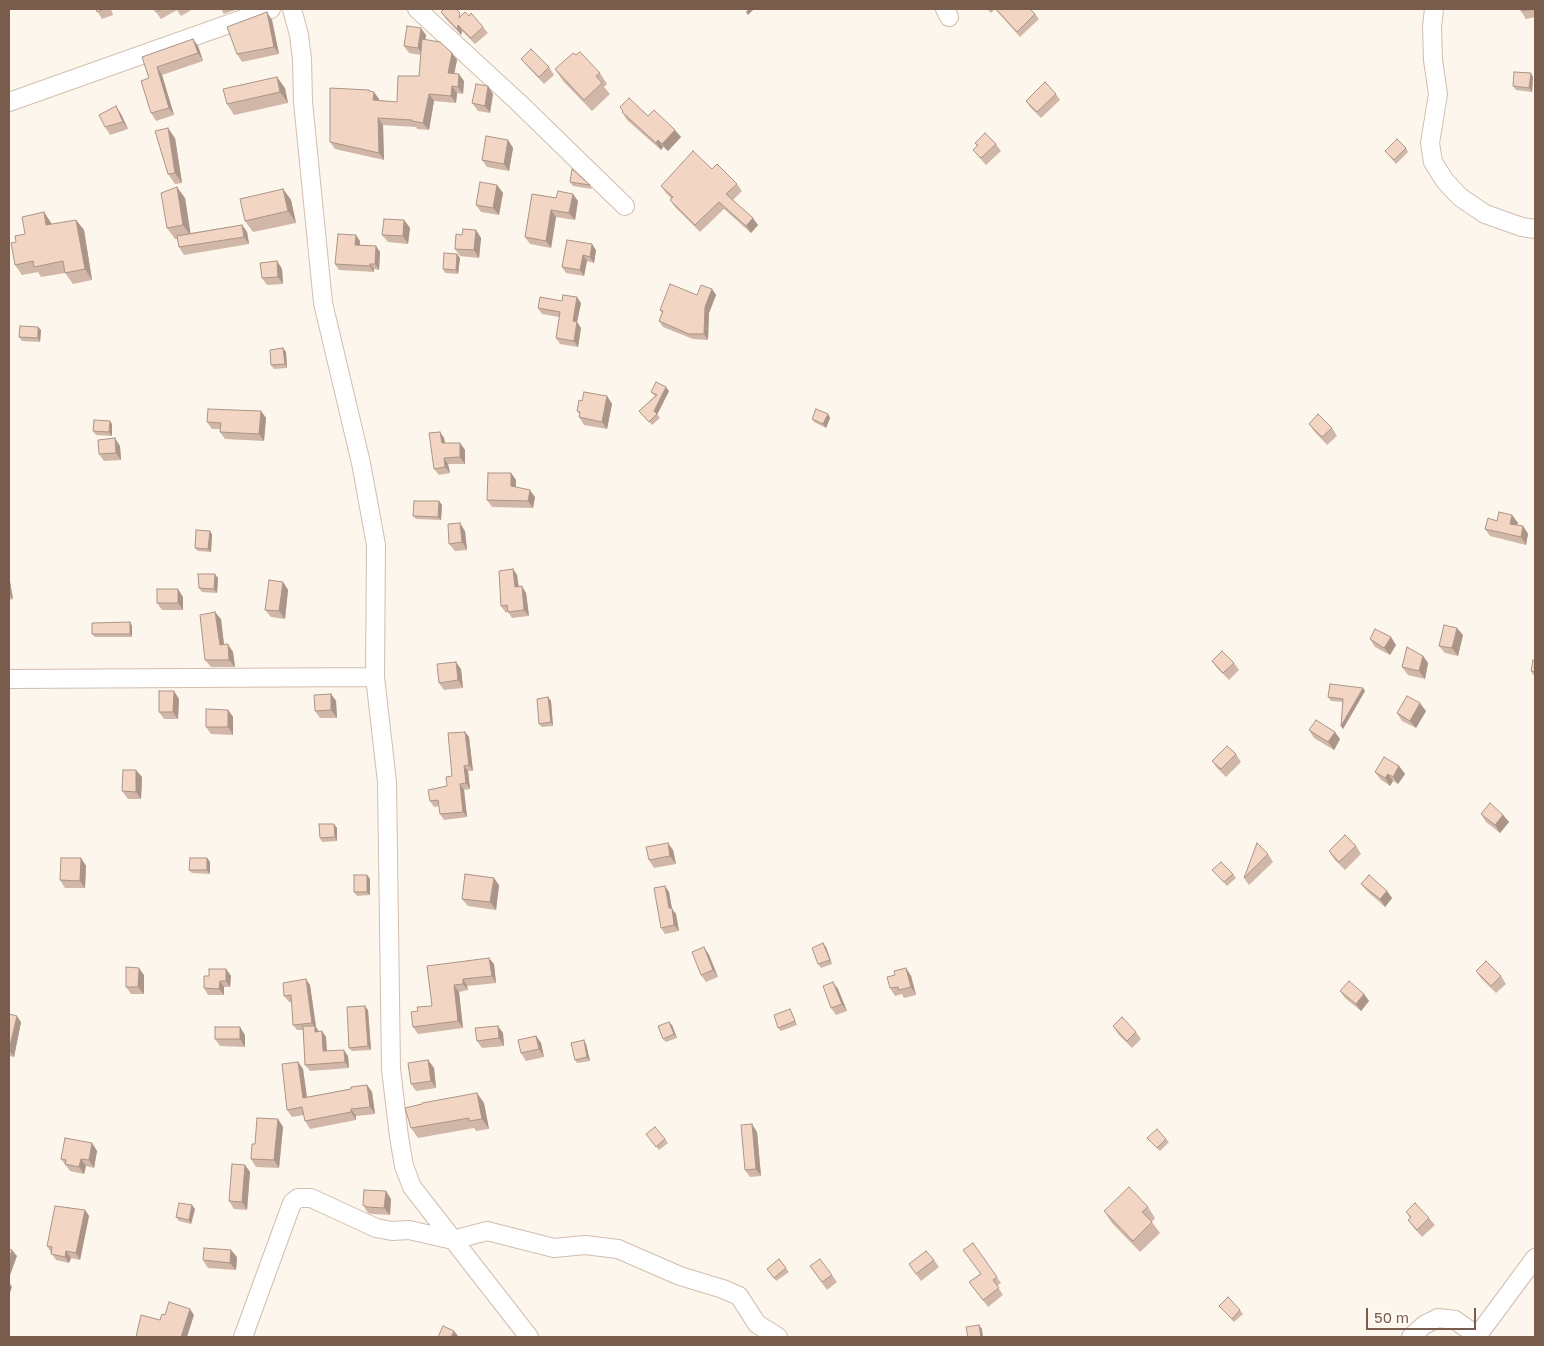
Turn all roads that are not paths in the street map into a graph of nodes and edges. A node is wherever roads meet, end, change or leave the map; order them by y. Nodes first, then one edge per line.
1 (271, 9) edge
2 (292, 9) edge
3 (417, 9) edge
4 (1434, 9) edge
5 (9, 102) edge
6 (625, 206) dead end
7 (1535, 229) edge
8 (375, 677) junction
9 (9, 679) edge
10 (453, 1240) junction
11 (1535, 1258) edge
12 (1479, 1336) edge
13 (243, 1337) edge
14 (529, 1337) edge
15 (778, 1337) edge
16 (1411, 1337) edge

1 - 5 street
2 - 8 street
3 - 6 street
4 - 7 street
8 - 9 street
8 - 10 street
10 - 13 street
10 - 14 street
10 - 15 street
11 - 12 street
12 - 16 street

